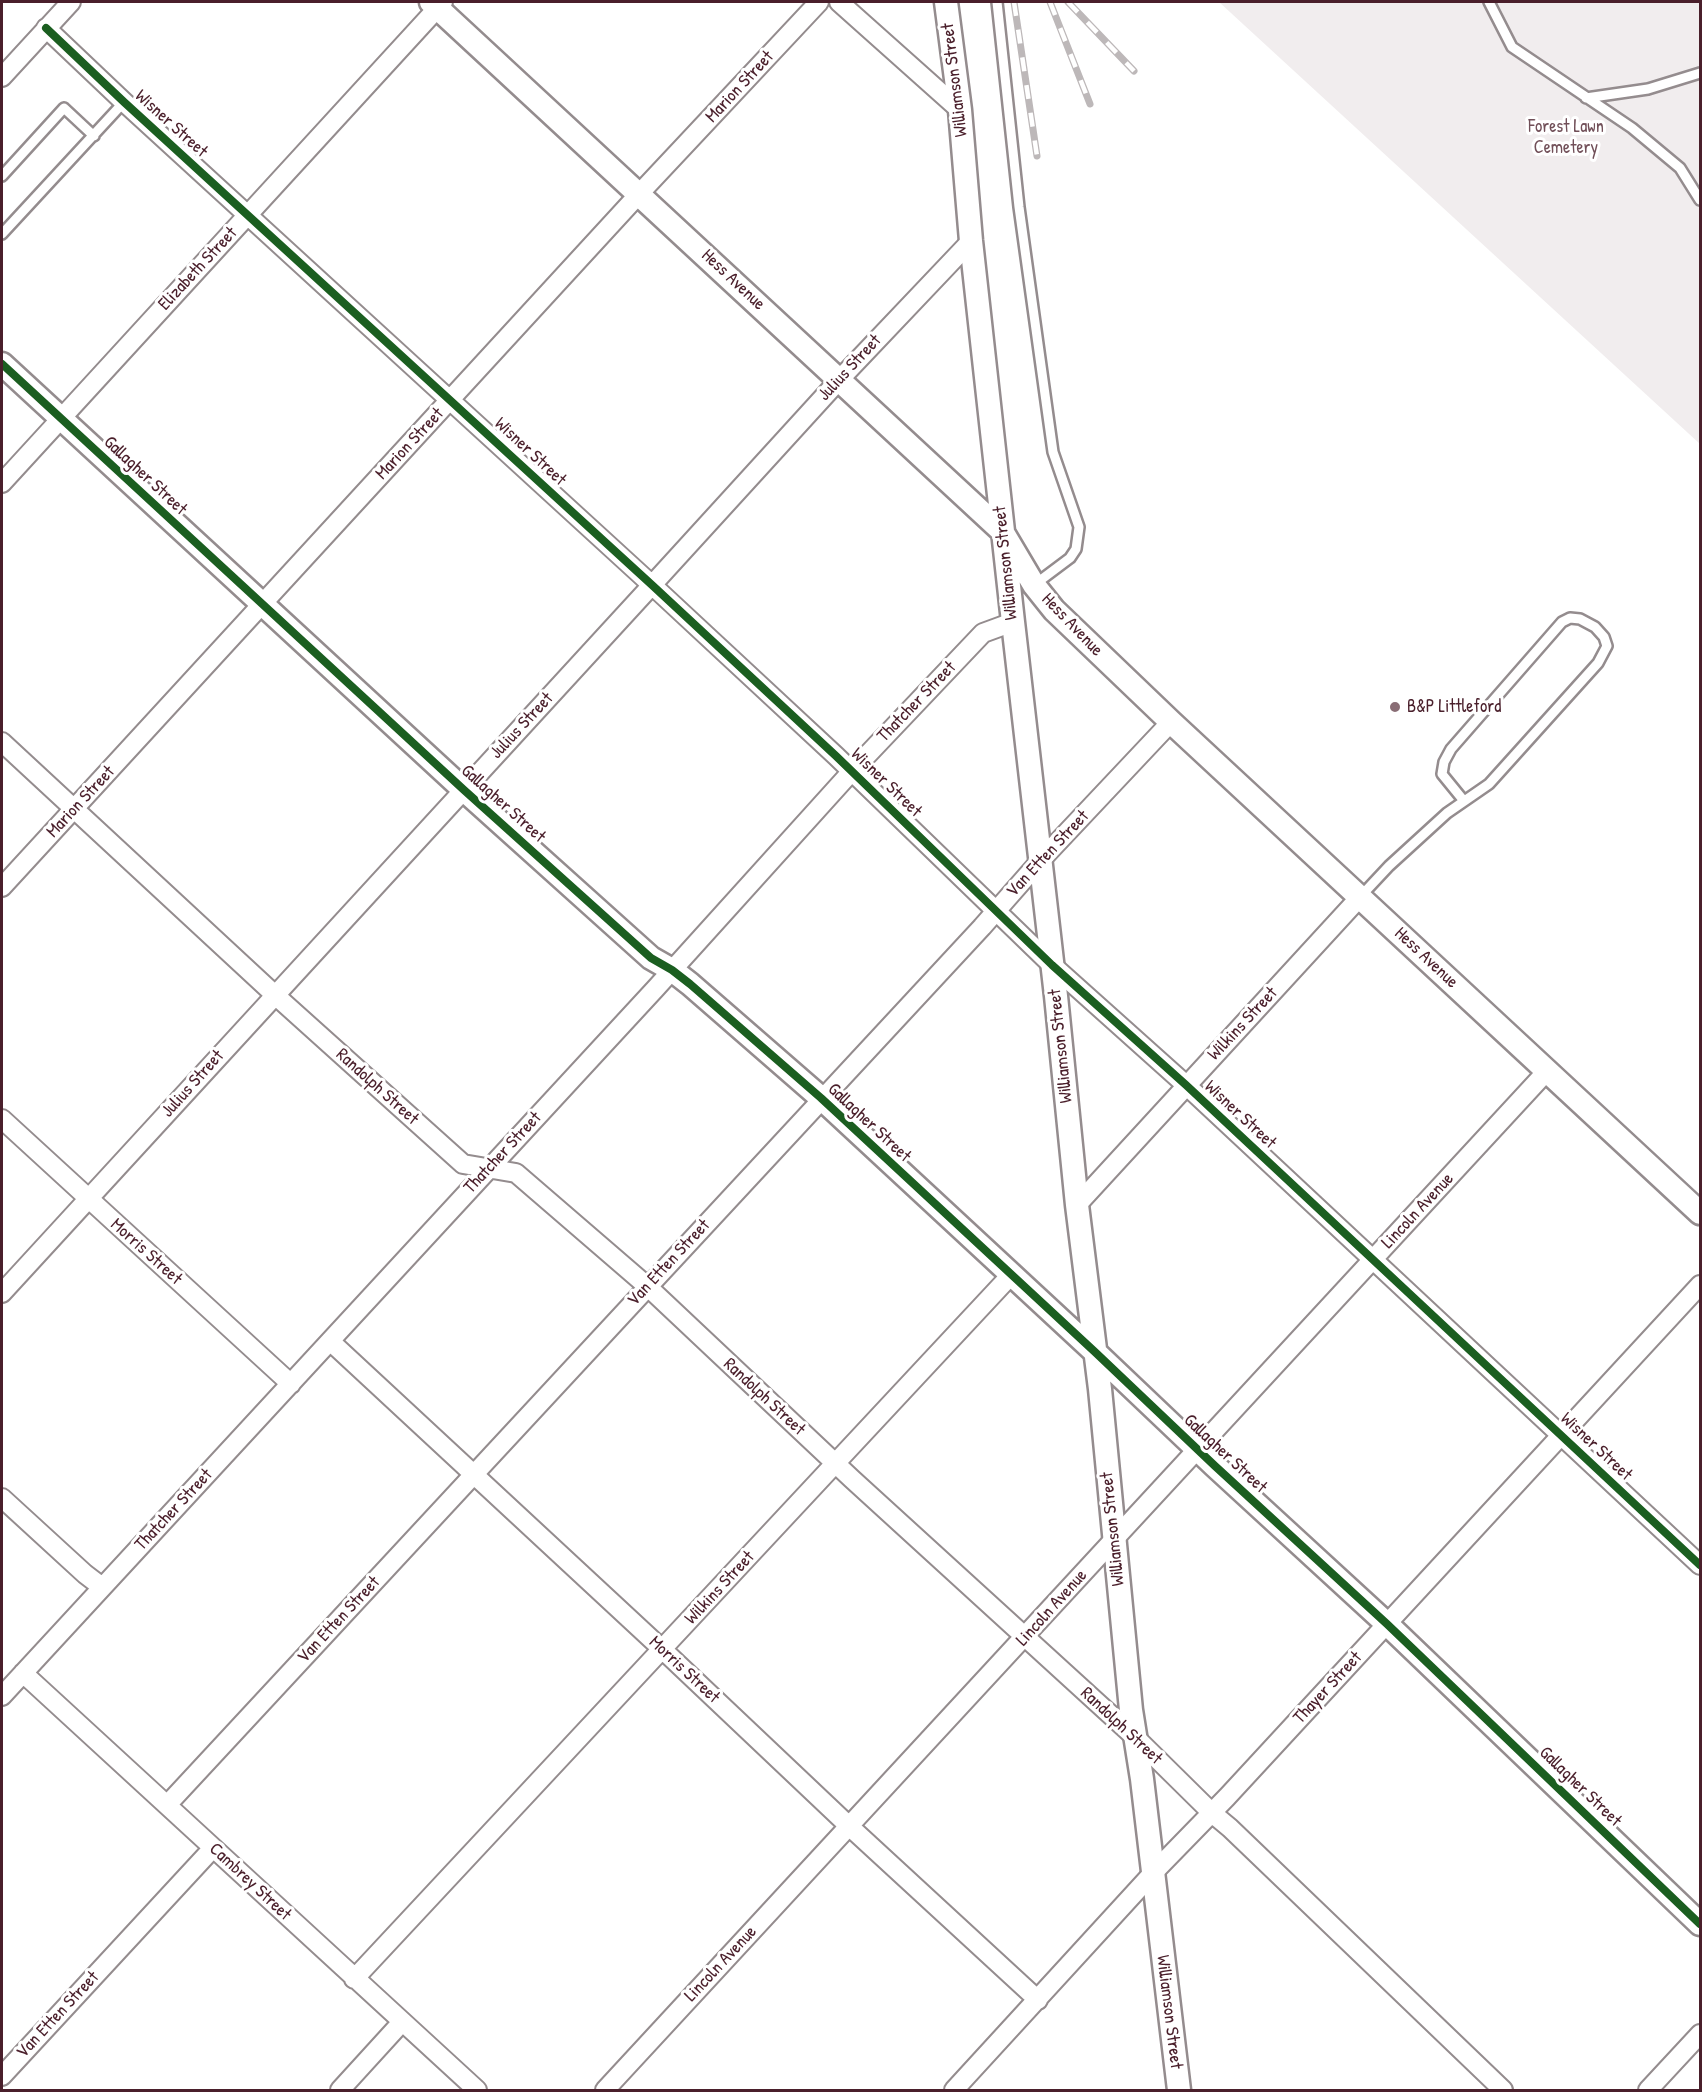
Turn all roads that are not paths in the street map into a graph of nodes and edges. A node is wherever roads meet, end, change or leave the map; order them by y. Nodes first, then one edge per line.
1 (71, 2) edge
2 (819, 2) edge
3 (839, 2) edge
4 (946, 2) edge
5 (997, 2) edge
6 (1489, 2) edge
7 (437, 3) edge
8 (46, 28) junction
9 (1701, 73) edge
10 (2, 77) edge
11 (1586, 98) junction
12 (124, 102) junction
13 (960, 110) junction
14 (94, 136) junction
15 (2, 176) edge
16 (639, 194) junction
17 (1701, 200) edge
18 (248, 215) junction
19 (2, 234) edge
20 (971, 241) junction
21 (2, 364) edge
22 (840, 379) junction
23 (451, 400) junction
24 (61, 418) junction
25 (2, 483) edge
26 (1002, 531) junction
27 (652, 585) junction
28 (1034, 585) junction
29 (262, 604) junction
30 (1012, 622) junction
31 (1171, 722) junction
32 (2, 742) edge
33 (852, 771) junction
34 (464, 790) junction
35 (1464, 801) junction
36 (75, 809) junction
37 (1040, 861) junction
38 (2, 887) edge
39 (1360, 897) junction
40 (996, 911) junction
41 (1052, 965) junction
42 (672, 970) junction
43 (275, 995) junction
44 (1547, 1071) junction
45 (1186, 1085) junction
46 (821, 1098) junction
47 (2, 1119) edge
48 (490, 1168) junction
49 (88, 1199) junction
50 (1077, 1205) junction
51 (1701, 1213) edge
52 (1373, 1259) junction
53 (1011, 1275) junction
54 (647, 1286) junction
55 (1701, 1286) edge
56 (2, 1293) edge
57 (330, 1341) junction
58 (1095, 1352) junction
59 (291, 1384) junction
60 (1561, 1434) junction
61 (1197, 1450) junction
62 (835, 1463) junction
63 (473, 1473) junction
64 (2, 1498) edge
65 (1114, 1538) junction
66 (1701, 1565) edge
67 (102, 1587) junction
68 (1387, 1624) junction
69 (1025, 1638) junction
70 (662, 1650) junction
71 (23, 1673) junction
72 (2, 1696) edge
73 (1136, 1738) junction
74 (167, 1805) junction
75 (1212, 1813) junction
76 (849, 1826) junction
77 (213, 1848) junction
78 (1152, 1874) junction
79 (1701, 1924) edge
80 (354, 1979) junction
81 (1038, 2000) junction
82 (402, 2022) junction
83 (1701, 2034) edge
84 (2, 2076) edge
85 (340, 2091) edge
86 (477, 2091) edge
87 (605, 2091) edge
88 (954, 2091) edge
89 (1179, 2091) edge
90 (1503, 2091) edge
91 (1648, 2091) edge

1 - 8 street
2 - 16 street, Marion Street
3 - 13 street
4 - 13 street, Williamson Street
5 - 28 lane
6 - 11 lane
7 - 16 street, Hess Avenue
7 - 18 street, Elizabeth Street
8 - 10 street
8 - 12 street, Wisner Street
9 - 11 lane
11 - 17 lane
12 - 14 lane
12 - 18 street, Wisner Street
13 - 20 street, Williamson Street
14 - 15 lane
14 - 19 lane
16 - 22 street, Hess Avenue
16 - 23 street, Marion Street
18 - 23 street, Wisner Street
18 - 24 street, Elizabeth Street
20 - 22 street, Julius Street
20 - 26 street, Williamson Street
21 - 24 street, Gallagher Street
22 - 26 street, Hess Avenue
22 - 27 street, Julius Street
23 - 27 street, Wisner Street
23 - 29 street, Marion Street
24 - 25 street, Elizabeth Street
24 - 29 street, Gallagher Street
26 - 28 street, Hess Avenue
26 - 30 street, Williamson Street
27 - 33 street, Wisner Street
27 - 34 street, Julius Street
28 - 31 street, Hess Avenue
29 - 34 street, Gallagher Street
29 - 36 street, Marion Street
30 - 33 street, Thatcher Street
30 - 37 street, Williamson Street
31 - 37 street, Van Etten Street
31 - 39 street, Hess Avenue
32 - 36 street, Randolph Street
33 - 40 street, Wisner Street
33 - 42 street, Thatcher Street
34 - 42 street, Gallagher Street
34 - 43 street, Julius Street
35 - 35 lane
35 - 39 lane
36 - 38 street, Marion Street
36 - 43 street, Randolph Street
37 - 40 street, Van Etten Street
37 - 41 street, Williamson Street
39 - 44 street, Hess Avenue
39 - 45 street, Wilkins Street
40 - 41 street, Wisner Street
40 - 46 street, Van Etten Street
41 - 45 street, Wisner Street
41 - 50 street, Williamson Street
42 - 46 street, Gallagher Street
42 - 48 street, Thatcher Street
43 - 48 street, Randolph Street
43 - 49 street, Julius Street
44 - 51 street, Hess Avenue
44 - 52 street, Lincoln Avenue
45 - 50 street, Wilkins Street
45 - 52 street, Wisner Street
46 - 53 street, Gallagher Street
46 - 54 street, Van Etten Street
47 - 49 street, Morris Street
48 - 54 street, Randolph Street
48 - 57 street, Thatcher Street
49 - 56 street, Julius Street
49 - 59 street, Morris Street
50 - 58 street, Williamson Street
52 - 60 street, Wisner Street
52 - 61 street, Lincoln Avenue
53 - 58 street, Gallagher Street
53 - 62 street, Wilkins Street
54 - 62 street, Randolph Street
54 - 63 street, Van Etten Street
55 - 60 street, Thayer Street
57 - 59 street, Thatcher Street
57 - 63 street, Morris Street
58 - 61 street, Gallagher Street
58 - 65 street, Williamson Street
59 - 67 street, Thatcher Street
60 - 66 street, Wisner Street
60 - 68 street, Thayer Street
61 - 65 street, Lincoln Avenue
61 - 68 street, Gallagher Street
62 - 69 street, Randolph Street
62 - 70 street, Wilkins Street
63 - 70 street, Morris Street
63 - 74 street, Van Etten Street
64 - 67 street
65 - 69 street, Lincoln Avenue
65 - 73 street, Williamson Street
67 - 71 street, Thatcher Street
68 - 75 street, Thayer Street
68 - 79 street, Gallagher Street
69 - 73 street, Randolph Street
69 - 76 street, Lincoln Avenue
70 - 76 street, Morris Street
70 - 80 street, Wilkins Street
71 - 72 street, Thatcher Street
71 - 74 street, Cambrey Street
73 - 75 street, Randolph Street
73 - 78 street, Williamson Street
74 - 77 street, Cambrey Street
75 - 78 street, Thayer Street
75 - 90 street, Randolph Street
76 - 81 street, Morris Street
76 - 87 street, Lincoln Avenue
77 - 80 street, Cambrey Street
77 - 84 street, Van Etten Street
78 - 81 street, Thayer Street
78 - 89 street, Williamson Street
80 - 82 street, Cambrey Street
81 - 88 street, Thayer Street
82 - 85 street
82 - 86 street, Cambrey Street
83 - 91 street

